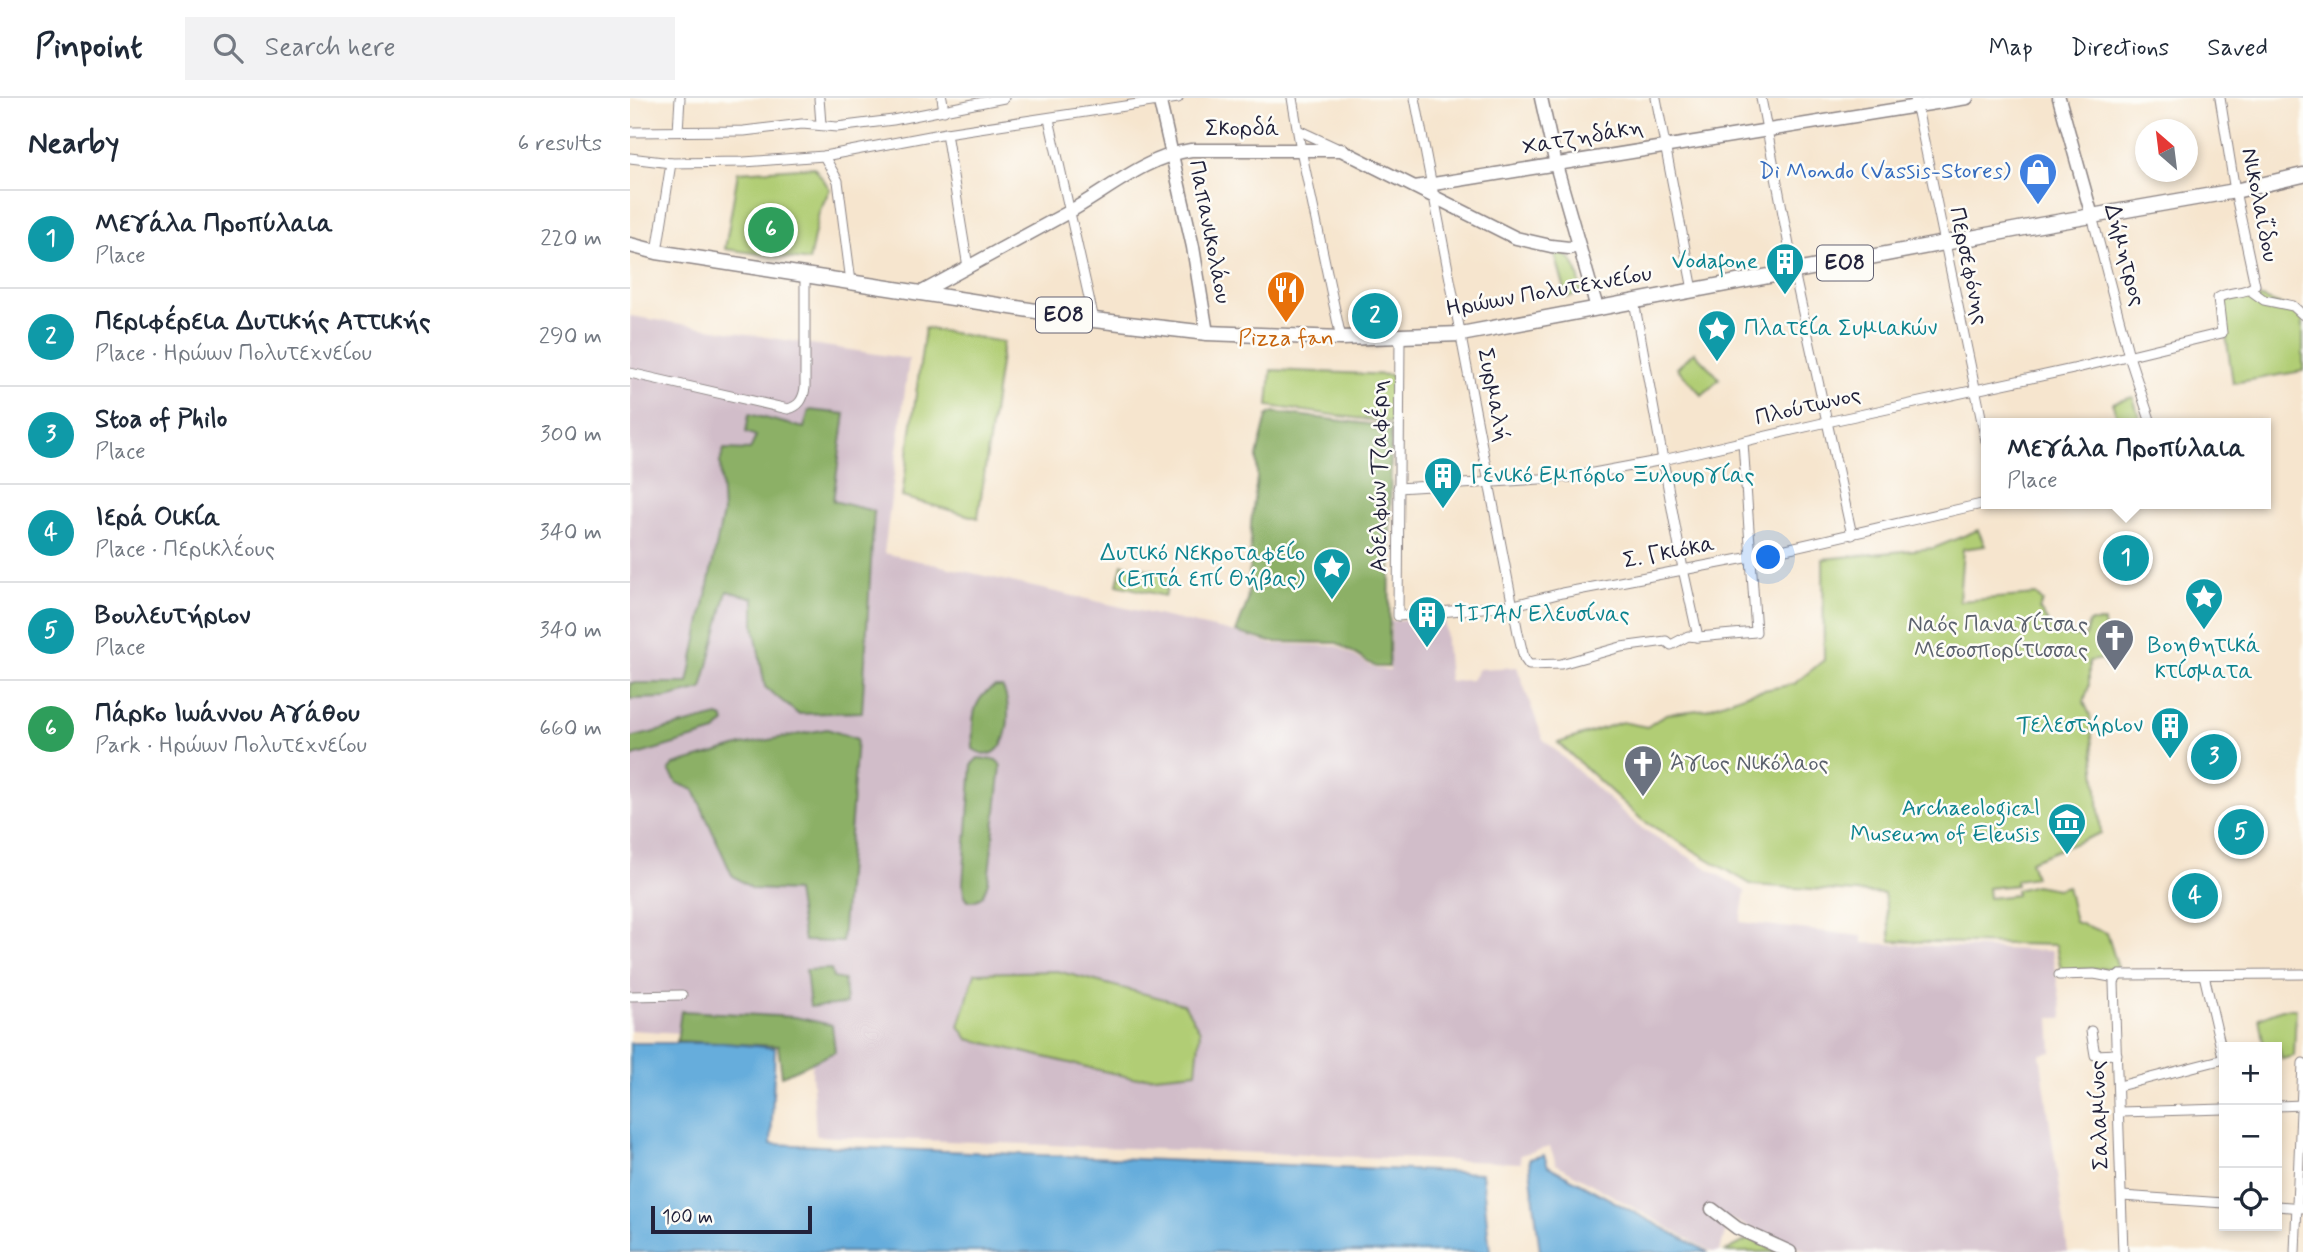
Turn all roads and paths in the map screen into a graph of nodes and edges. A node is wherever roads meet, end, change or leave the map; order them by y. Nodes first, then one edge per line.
1 (680, 98) edge
2 (819, 98) edge
3 (942, 98) edge
4 (1004, 98) edge
5 (1178, 98) edge
6 (1292, 98) edge
7 (1415, 98) edge
8 (1541, 98) edge
9 (1656, 98) edge
10 (1761, 98) edge
11 (1967, 98) edge
12 (2059, 98) edge
13 (2220, 98) edge
14 (1159, 100) edge
15 (1916, 102) edge
16 (944, 111) junction
17 (1049, 119) junction
18 (821, 124) junction
19 (1767, 130) junction
20 (678, 131) junction
21 (1298, 131) junction
22 (630, 132) edge
23 (946, 134) junction
24 (1665, 146) junction
25 (1301, 150) junction
26 (1341, 150) junction
27 (1172, 153) junction
28 (824, 156) junction
29 (630, 158) edge
30 (671, 163) junction
31 (1556, 164) junction
32 (2303, 175) edge
33 (2235, 191) junction
34 (1434, 192) junction
35 (1069, 212) junction
36 (2092, 216) junction
37 (1944, 244) junction
38 (630, 245) edge
39 (1579, 246) junction
40 (657, 252) junction
41 (968, 267) junction
42 (1794, 272) junction
43 (806, 276) junction
44 (852, 282) junction
45 (1693, 290) junction
46 (2250, 290) junction
47 (920, 293) junction
48 (1634, 300) junction
49 (1597, 308) junction
50 (2303, 315) edge
51 (1094, 320) junction
52 (1208, 333) junction
53 (2222, 333) joint
54 (1461, 334) junction
55 (1400, 336) junction
56 (1341, 338) junction
57 (2129, 356) junction
58 (630, 373) edge
59 (1975, 391) junction
60 (1981, 418) edge
61 (2149, 418) edge
62 (1827, 422) junction
63 (1743, 442) junction
64 (1663, 460) junction
65 (1490, 483) junction
66 (1398, 488) junction
67 (1981, 504) edge
68 (1852, 535) junction
69 (1751, 557) junction
70 (1683, 569) junction
71 (1514, 605) junction
72 (1398, 616) joint
73 (1698, 637) junction
74 (2303, 974) edge
75 (2059, 975) dead end
76 (2204, 975) junction
77 (2116, 978) junction
78 (682, 995) dead end
79 (630, 996) edge
80 (2091, 1031) dead end
81 (2220, 1042) edge
82 (2117, 1054) junction
83 (2219, 1061) edge
84 (2303, 1063) edge
85 (2119, 1086) junction
86 (2302, 1105) edge
87 (2282, 1106) edge
88 (2219, 1109) edge
89 (2120, 1112) junction
90 (2122, 1196) junction
91 (2219, 1203) edge
92 (2282, 1206) edge
93 (2300, 1208) edge
94 (1712, 1209) dead end
95 (1790, 1252) edge
96 (2123, 1252) edge
97 (2295, 1252) edge

1 - 20 street
2 - 18 street
3 - 16 street
4 - 16 street
5 - 14 street
6 - 21 street
7 - 34 street, Συρμαλή
8 - 31 street
9 - 24 street
10 - 19 street
11 - 15 street, Χατζηδάκη
12 - 36 street, Δήμητρος
13 - 33 street, Νικολαΐδου
14 - 17 street
14 - 27 street, Παπανικολάου
15 - 19 street, Χατζηδάκη
15 - 37 street, Περσεφόνης
16 - 18 street
17 - 23 street
17 - 35 street
18 - 20 street
19 - 24 street, Χατζηδάκη
19 - 42 street
20 - 22 street
21 - 25 street
21 - 26 street
23 - 28 street
23 - 41 street
24 - 31 street, Χατζηδάκη
24 - 45 street
25 - 26 street, Σκορδά
25 - 27 street, Σκορδά
25 - 56 street
26 - 34 street, Σκορδά
27 - 35 street, Σκορδά
27 - 52 street, Παπανικολάου
28 - 30 street
28 - 44 street
29 - 30 street
30 - 40 street
31 - 34 street, Χατζηδάκη
31 - 39 street
32 - 33 main road, Ηρώων Πολυτεχνείου / ΕΟ8
33 - 36 main road, Ηρώων Πολυτεχνείου / ΕΟ8
33 - 46 street, Νικολαΐδου
34 - 39 street, Σκορδά
34 - 54 street, Συρμαλή
35 - 41 street, Σκορδά
35 - 51 street
36 - 37 main road, Ηρώων Πολυτεχνείου / ΕΟ8
36 - 57 street, Δήμητρος
37 - 42 main road, Ηρώων Πολυτεχνείου / ΕΟ8
37 - 59 street, Περσεφόνης
38 - 40 main road, Ηρώων Πολυτεχνείου / ΕΟ8
39 - 49 street
40 - 43 main road, Ηρώων Πολυτεχνείου / ΕΟ8
41 - 47 street, Σκορδά
42 - 45 main road, Ηρώων Πολυτεχνείου / ΕΟ8
42 - 62 street
43 - 44 main road, Ηρώων Πολυτεχνείου / ΕΟ8
43 - 58 street
44 - 47 main road, Ηρώων Πολυτεχνείου / ΕΟ8
45 - 48 main road, Ηρώων Πολυτεχνείου / ΕΟ8
46 - 50 street
46 - 53 street, Νικολαΐδου
47 - 51 main road, Ηρώων Πολυτεχνείου / ΕΟ8
48 - 49 main road, Ηρώων Πολυτεχνείου / ΕΟ8
48 - 64 street
49 - 54 main road, Ηρώων Πολυτεχνείου / ΕΟ8
51 - 52 main road, Ηρώων Πολυτεχνείου / ΕΟ8
52 - 56 main road, Ηρώων Πολυτεχνείου / ΕΟ8
53 - 57 street, Πλούτωνος
54 - 55 main road, Ηρώων Πολυτεχνείου / ΕΟ8
54 - 65 street, Συρμαλή
55 - 56 main road, Ηρώων Πολυτεχνείου / ΕΟ8
55 - 66 street, Αδελφών Τζαφέρη
57 - 59 street, Πλούτωνος
57 - 61 street, Δήμητρος
59 - 60 street, Περσεφόνης
59 - 62 street, Πλούτωνος
62 - 63 street, Πλούτωνος
62 - 68 street
63 - 64 street, Πλούτωνος
63 - 69 street
64 - 65 street, Πλούτωνος
64 - 70 street
65 - 66 street, Πλούτωνος
65 - 71 street, Συρμαλή
66 - 72 street, Αδελφών Τζαφέρη
67 - 68 street, Σ. Γκιόκα
68 - 69 street, Σ. Γκιόκα
69 - 70 street, Σ. Γκιόκα
69 - 73 street
70 - 71 street, Σ. Γκιόκα
70 - 73 street
71 - 72 street, Σ. Γκιόκα
71 - 73 street, Συρμαλή
74 - 76 street
75 - 77 street
76 - 77 street
76 - 81 street
77 - 82 street, Σαλαμίνος
78 - 79 street
80 - 82 street
82 - 85 street, Σαλαμίνος
83 - 85 street
84 - 86 street
85 - 89 street, Σαλαμίνος
86 - 87 street
86 - 93 street
88 - 89 street
89 - 90 street, Σαλαμίνος
90 - 91 street
90 - 96 street, Σαλαμίνος
92 - 93 street
93 - 97 street
94 - 95 street

